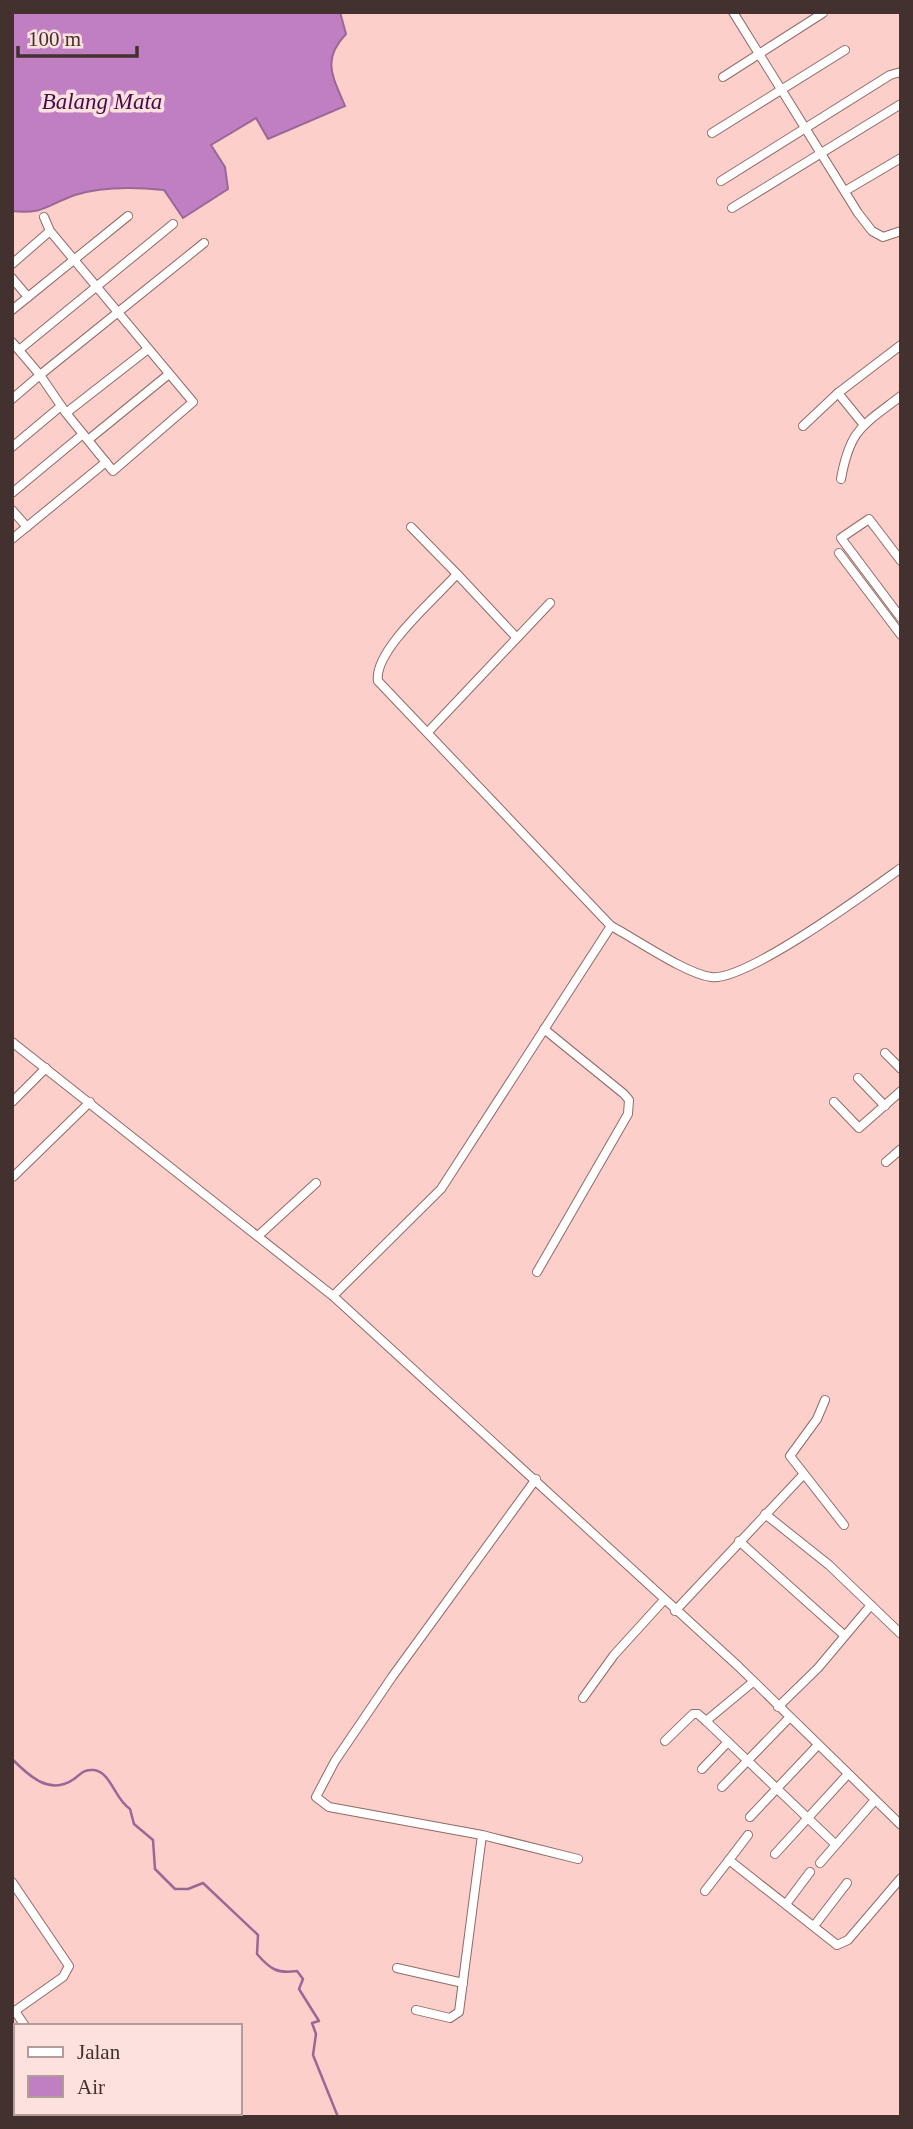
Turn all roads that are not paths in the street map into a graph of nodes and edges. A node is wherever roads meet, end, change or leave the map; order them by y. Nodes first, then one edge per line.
1 (733, 12) edge
2 (823, 13) edge
3 (845, 50) dead end
4 (761, 54) junction
5 (901, 72) edge
6 (723, 77) dead end
7 (781, 90) junction
8 (901, 104) edge
9 (806, 129) junction
10 (712, 133) dead end
11 (821, 153) junction
12 (901, 159) edge
13 (721, 181) dead end
14 (845, 191) junction
15 (732, 208) dead end
16 (128, 216) dead end
17 (44, 217) dead end
18 (173, 224) dead end
19 (901, 231) edge
20 (50, 232) junction
21 (204, 243) dead end
22 (75, 259) junction
23 (12, 264) edge
24 (12, 278) edge
25 (96, 287) junction
26 (28, 297) junction
27 (12, 310) edge
28 (116, 313) junction
29 (12, 342) edge
30 (901, 345) edge
31 (148, 349) junction
32 (19, 350) junction
33 (169, 374) junction
34 (40, 375) junction
35 (838, 393) junction
36 (14, 396) edge
37 (901, 396) edge
38 (64, 410) junction
39 (864, 425) junction
40 (803, 426) dead end
41 (85, 437) junction
42 (12, 447) edge
43 (106, 462) junction
44 (841, 480) dead end
45 (12, 493) edge
46 (12, 510) edge
47 (27, 527) junction
48 (411, 527) dead end
49 (12, 540) edge
50 (839, 553) dead end
51 (901, 561) edge
52 (457, 574) junction
53 (550, 603) dead end
54 (901, 618) edge
55 (900, 634) edge
56 (516, 637) junction
57 (428, 732) junction
58 (901, 868) edge
59 (611, 926) junction
60 (544, 1029) junction
61 (12, 1042) edge
62 (885, 1053) dead end
63 (46, 1068) junction
64 (901, 1069) edge
65 (858, 1078) dead end
66 (901, 1091) edge
67 (834, 1101) dead end
68 (12, 1102) edge
69 (90, 1102) junction
70 (885, 1106) junction
71 (901, 1149) edge
72 (886, 1163) dead end
73 (13, 1177) edge
74 (316, 1183) dead end
75 (258, 1236) junction
76 (537, 1272) dead end
77 (333, 1296) junction
78 (825, 1400) dead end
79 (803, 1475) junction
80 (536, 1479) junction
81 (765, 1514) junction
82 (844, 1525) dead end
83 (739, 1541) junction
84 (664, 1600) junction
85 (871, 1605) junction
86 (675, 1612) junction
87 (901, 1634) edge
88 (844, 1635) junction
89 (753, 1682) junction
90 (583, 1698) dead end
91 (778, 1706) junction
92 (789, 1718) junction
93 (706, 1721) junction
94 (665, 1741) dead end
95 (728, 1742) junction
96 (818, 1745) junction
97 (747, 1762) junction
98 (702, 1769) dead end
99 (848, 1774) junction
100 (722, 1787) dead end
101 (778, 1789) junction
102 (875, 1801) junction
103 (750, 1817) dead end
104 (807, 1818) junction
105 (901, 1825) edge
106 (482, 1835) junction
107 (748, 1836) dead end
108 (835, 1844) junction
109 (775, 1854) dead end
110 (578, 1859) dead end
111 (729, 1860) junction
112 (820, 1863) dead end
113 (810, 1872) dead end
114 (901, 1878) edge
115 (12, 1882) edge
116 (847, 1883) dead end
117 (705, 1891) dead end
118 (786, 1904) junction
119 (814, 1926) junction
120 (397, 1968) dead end
121 (463, 1983) junction
122 (416, 2010) dead end
123 (13, 2012) edge

1 - 4 street
2 - 4 street
3 - 7 street
4 - 6 street
4 - 7 street
5 - 9 street
7 - 9 street
7 - 10 street
8 - 11 street
9 - 11 street
9 - 13 street
11 - 14 street
11 - 15 street
12 - 14 street
14 - 19 street
16 - 22 street
17 - 20 street
18 - 25 street
20 - 22 street
20 - 23 street
21 - 28 street
22 - 25 street
22 - 26 street
24 - 26 street
25 - 28 street
25 - 32 street
26 - 27 street
28 - 31 street
28 - 34 street
29 - 32 street
30 - 35 street
31 - 33 street
31 - 38 street
32 - 34 street
33 - 41 street
33 - 43 street
34 - 36 street
34 - 38 street
35 - 39 street
35 - 40 street
37 - 39 street
38 - 41 street
38 - 42 street
39 - 44 street
41 - 43 street
41 - 45 street
43 - 47 street
46 - 47 street
47 - 49 street
48 - 52 street
50 - 55 street
51 - 54 street
52 - 56 street
52 - 57 street
53 - 56 street
56 - 57 street
57 - 59 street
58 - 59 street
59 - 60 street
60 - 76 street
60 - 77 street
61 - 63 street
62 - 64 street
63 - 68 street
63 - 69 street
65 - 70 street
66 - 70 street
67 - 70 street
69 - 73 street
69 - 75 street
71 - 72 street
74 - 75 street
75 - 77 street
77 - 80 street
78 - 79 street
79 - 81 street
79 - 82 street
80 - 84 street
80 - 106 street
81 - 83 street
81 - 85 street
83 - 86 street
83 - 88 street
84 - 86 street
84 - 90 street
85 - 87 street
85 - 88 street
86 - 89 street
88 - 91 street
89 - 91 street
89 - 93 street
91 - 92 street
92 - 96 street
92 - 97 street
93 - 94 street
93 - 95 street
95 - 97 street
95 - 98 street
96 - 99 street
96 - 101 street
97 - 100 street
97 - 101 street
99 - 102 street
99 - 104 street
101 - 103 street
101 - 104 street
102 - 105 street
102 - 108 street
104 - 108 street
104 - 109 street
106 - 110 street
106 - 121 street
107 - 111 street
108 - 112 street
111 - 117 street
111 - 118 street
113 - 118 street
114 - 119 street
115 - 123 street
116 - 119 street
118 - 119 street
120 - 121 street
121 - 122 street

